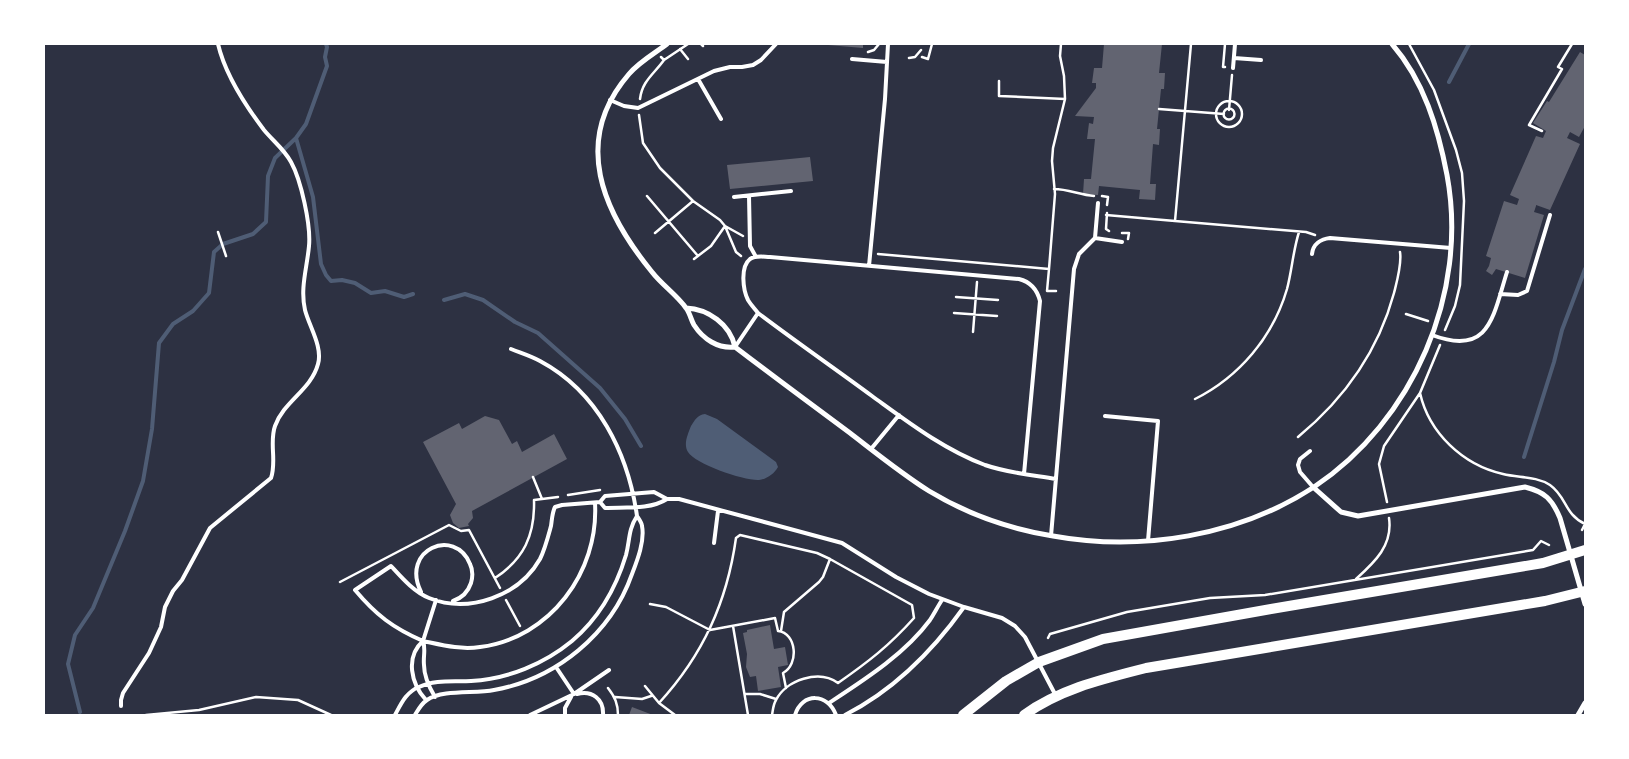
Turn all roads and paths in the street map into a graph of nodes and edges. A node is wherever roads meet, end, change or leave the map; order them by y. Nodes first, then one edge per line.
1 (218, 44) edge
2 (667, 44) edge
3 (688, 44) edge
4 (776, 44) edge
5 (888, 44) edge
6 (932, 44) edge
7 (1061, 44) edge
8 (1191, 44) edge
9 (1235, 44) edge
10 (1392, 44) edge
11 (1409, 44) edge
12 (1572, 44) edge
13 (680, 49) junction
14 (921, 50) dead end
15 (658, 51) junction
16 (922, 57) dead end
17 (910, 58) dead end
18 (1234, 58) junction
19 (688, 59) dead end
20 (852, 59) dead end
21 (664, 60) junction
22 (1261, 60) dead end
23 (887, 62) junction
24 (1233, 68) joint
25 (698, 79) junction
26 (999, 81) dead end
27 (1065, 99) junction
28 (610, 100) junction
29 (1230, 102) junction
30 (638, 108) junction
31 (1159, 109) dead end
32 (1229, 109) junction
33 (1185, 111) junction
34 (1216, 113) junction
35 (1224, 114) junction
36 (1234, 115) junction
37 (1242, 115) junction
38 (721, 118) dead end
39 (1229, 119) junction
40 (1229, 127) junction
41 (1542, 131) dead end
42 (791, 191) dead end
43 (648, 196) dead end
44 (749, 196) junction
45 (734, 197) dead end
46 (693, 201) junction
47 (1098, 203) dead end
48 (1106, 215) dead end
49 (1550, 215) dead end
50 (1175, 221) junction
51 (668, 222) junction
52 (725, 226) junction
53 (218, 232) dead end
54 (1299, 232) junction
55 (655, 234) dead end
56 (1095, 238) junction
57 (1320, 241) junction
58 (1122, 242) dead end
59 (750, 246) junction
60 (1451, 248) junction
61 (1391, 252) dead end
62 (870, 254) junction
63 (1312, 254) dead end
64 (226, 256) dead end
65 (698, 256) junction
66 (756, 257) junction
67 (694, 259) dead end
68 (750, 259) junction
69 (979, 263) junction
70 (869, 266) junction
71 (1049, 269) junction
72 (1506, 272) dead end
73 (978, 276) junction
74 (1056, 291) dead end
75 (1500, 294) junction
76 (956, 297) dead end
77 (976, 299) junction
78 (998, 300) dead end
79 (686, 308) junction
80 (758, 313) junction
81 (954, 313) dead end
82 (974, 314) junction
83 (997, 316) dead end
84 (973, 332) dead end
85 (1432, 335) junction
86 (1442, 339) junction
87 (735, 346) junction
88 (511, 350) dead end
89 (1420, 393) junction
90 (1195, 399) dead end
91 (899, 416) junction
92 (1105, 416) dead end
93 (1298, 437) dead end
94 (872, 449) junction
95 (1310, 451) dead end
96 (1024, 474) junction
97 (533, 477) dead end
98 (1056, 479) junction
99 (1313, 487) junction
100 (633, 493) junction
101 (667, 498) junction
102 (542, 499) dead end
103 (598, 503) junction
104 (636, 506) junction
105 (1388, 510) junction
106 (718, 511) junction
107 (637, 516) junction
108 (1582, 530) dead end
109 (1051, 536) junction
110 (1148, 541) junction
111 (714, 543) dead end
112 (1549, 545) dead end
113 (1585, 550) edge
114 (1572, 555) junction
115 (830, 558) junction
116 (1356, 579) junction
117 (340, 582) dead end
118 (1584, 591) edge
119 (503, 593) junction
120 (422, 594) junction
121 (436, 600) junction
122 (942, 600) junction
123 (445, 602) junction
124 (650, 604) dead end
125 (1585, 604) edge
126 (964, 607) junction
127 (734, 626) junction
128 (710, 630) junction
129 (781, 631) junction
130 (524, 633) junction
131 (1048, 638) dead end
132 (423, 641) junction
133 (1038, 662) junction
134 (556, 667) junction
135 (782, 668) dead end
136 (609, 670) dead end
137 (783, 672) junction
138 (428, 684) junction
139 (645, 686) dead end
140 (417, 687) junction
141 (608, 688) dead end
142 (786, 688) junction
143 (574, 694) junction
144 (745, 694) junction
145 (652, 696) junction
146 (1056, 696) junction
147 (435, 697) junction
148 (615, 697) junction
149 (776, 698) junction
150 (426, 700) junction
151 (659, 703) junction
152 (829, 703) junction
153 (1585, 703) edge
154 (121, 706) dead end
155 (146, 715) edge
156 (331, 715) edge
157 (395, 715) edge
158 (415, 715) edge
159 (530, 715) edge
160 (565, 715) edge
161 (603, 715) edge
162 (618, 715) edge
163 (674, 715) edge
164 (748, 715) edge
165 (772, 715) edge
166 (795, 715) edge
167 (836, 715) edge
168 (845, 715) edge
169 (964, 715) edge
170 (1024, 715) edge
171 (1578, 715) edge

1 - 154 lane
2 - 15 street
3 - 13 path
4 - 25 lane
5 - 23 lane
6 - 16 path
7 - 27 path
8 - 33 path
9 - 18 lane
10 - 60 street
11 - 86 path
12 - 41 path
13 - 19 path
13 - 21 path
14 - 17 path
15 - 21 path
15 - 28 street
18 - 22 lane
18 - 24 lane
20 - 23 lane
21 - 30 path
23 - 62 lane
24 - 29 path
25 - 30 lane
25 - 38 lane
26 - 27 path
27 - 71 path
28 - 30 lane
28 - 79 street
29 - 32 path
29 - 34 path
29 - 37 path
30 - 46 path
31 - 33 path
32 - 35 path
32 - 36 path
33 - 34 path
33 - 50 path
34 - 35 path
34 - 40 path
35 - 39 path
36 - 37 path
36 - 39 path
37 - 40 path
39 - 40 path
42 - 44 lane
43 - 51 path
44 - 45 lane
44 - 59 lane
46 - 51 path
46 - 52 path
47 - 56 lane
48 - 50 path
49 - 75 lane
50 - 54 path
51 - 55 path
51 - 65 path
52 - 59 path
52 - 65 path
52 - 68 path
53 - 64 path
54 - 57 path
54 - 90 path
56 - 58 lane
56 - 98 lane
57 - 60 lane
57 - 63 lane
59 - 66 lane
60 - 85 street
61 - 93 path
62 - 69 path
62 - 70 lane
65 - 67 path
66 - 68 lane
66 - 70 lane
68 - 80 lane
69 - 71 path
69 - 73 path
70 - 73 lane
71 - 74 path
72 - 75 lane
73 - 77 path
73 - 96 lane
75 - 86 lane
76 - 77 path
77 - 78 path
77 - 82 path
79 - 87 street
79 - 87 street
80 - 87 lane
80 - 91 lane
81 - 82 path
82 - 83 path
82 - 84 path
85 - 86 lane
85 - 99 street
86 - 89 path
87 - 94 street
88 - 100 lane
89 - 105 path
89 - 108 path
91 - 94 lane
91 - 96 lane
92 - 110 lane
94 - 109 street
95 - 99 lane
96 - 98 lane
97 - 102 path
98 - 109 lane
99 - 105 street
99 - 110 street
100 - 101 lane
100 - 103 lane
100 - 104 lane
101 - 104 lane
101 - 106 lane
103 - 104 lane
103 - 119 lane
103 - 130 lane
104 - 107 lane
105 - 114 street
105 - 116 path
106 - 111 lane
106 - 122 lane
107 - 134 lane
107 - 138 lane
109 - 110 street
112 - 116 path
113 - 114 main road
114 - 118 street
114 - 133 main road
115 - 128 path
115 - 129 path
115 - 142 path
116 - 131 path
117 - 119 path
118 - 125 street
118 - 146 main road
119 - 123 lane
119 - 130 path
120 - 121 lane
120 - 123 lane
120 - 132 lane
121 - 123 lane
121 - 132 lane
122 - 126 lane
122 - 152 lane
124 - 128 path
126 - 133 lane
126 - 168 lane
127 - 128 path
127 - 129 path
127 - 144 path
128 - 151 path
129 - 137 path
130 - 132 lane
132 - 138 lane
132 - 140 lane
133 - 146 lane
133 - 169 main road
134 - 143 lane
134 - 147 lane
135 - 137 path
136 - 143 lane
137 - 142 path
138 - 140 lane
138 - 147 lane
139 - 145 path
140 - 150 lane
140 - 157 lane
141 - 148 path
142 - 149 path
143 - 159 lane
143 - 160 lane
143 - 161 lane
144 - 149 path
144 - 164 path
145 - 148 path
145 - 151 path
146 - 170 main road
147 - 150 lane
148 - 162 path
149 - 165 path
150 - 158 lane
151 - 163 path
152 - 166 lane
152 - 167 lane
153 - 171 street
155 - 156 path

